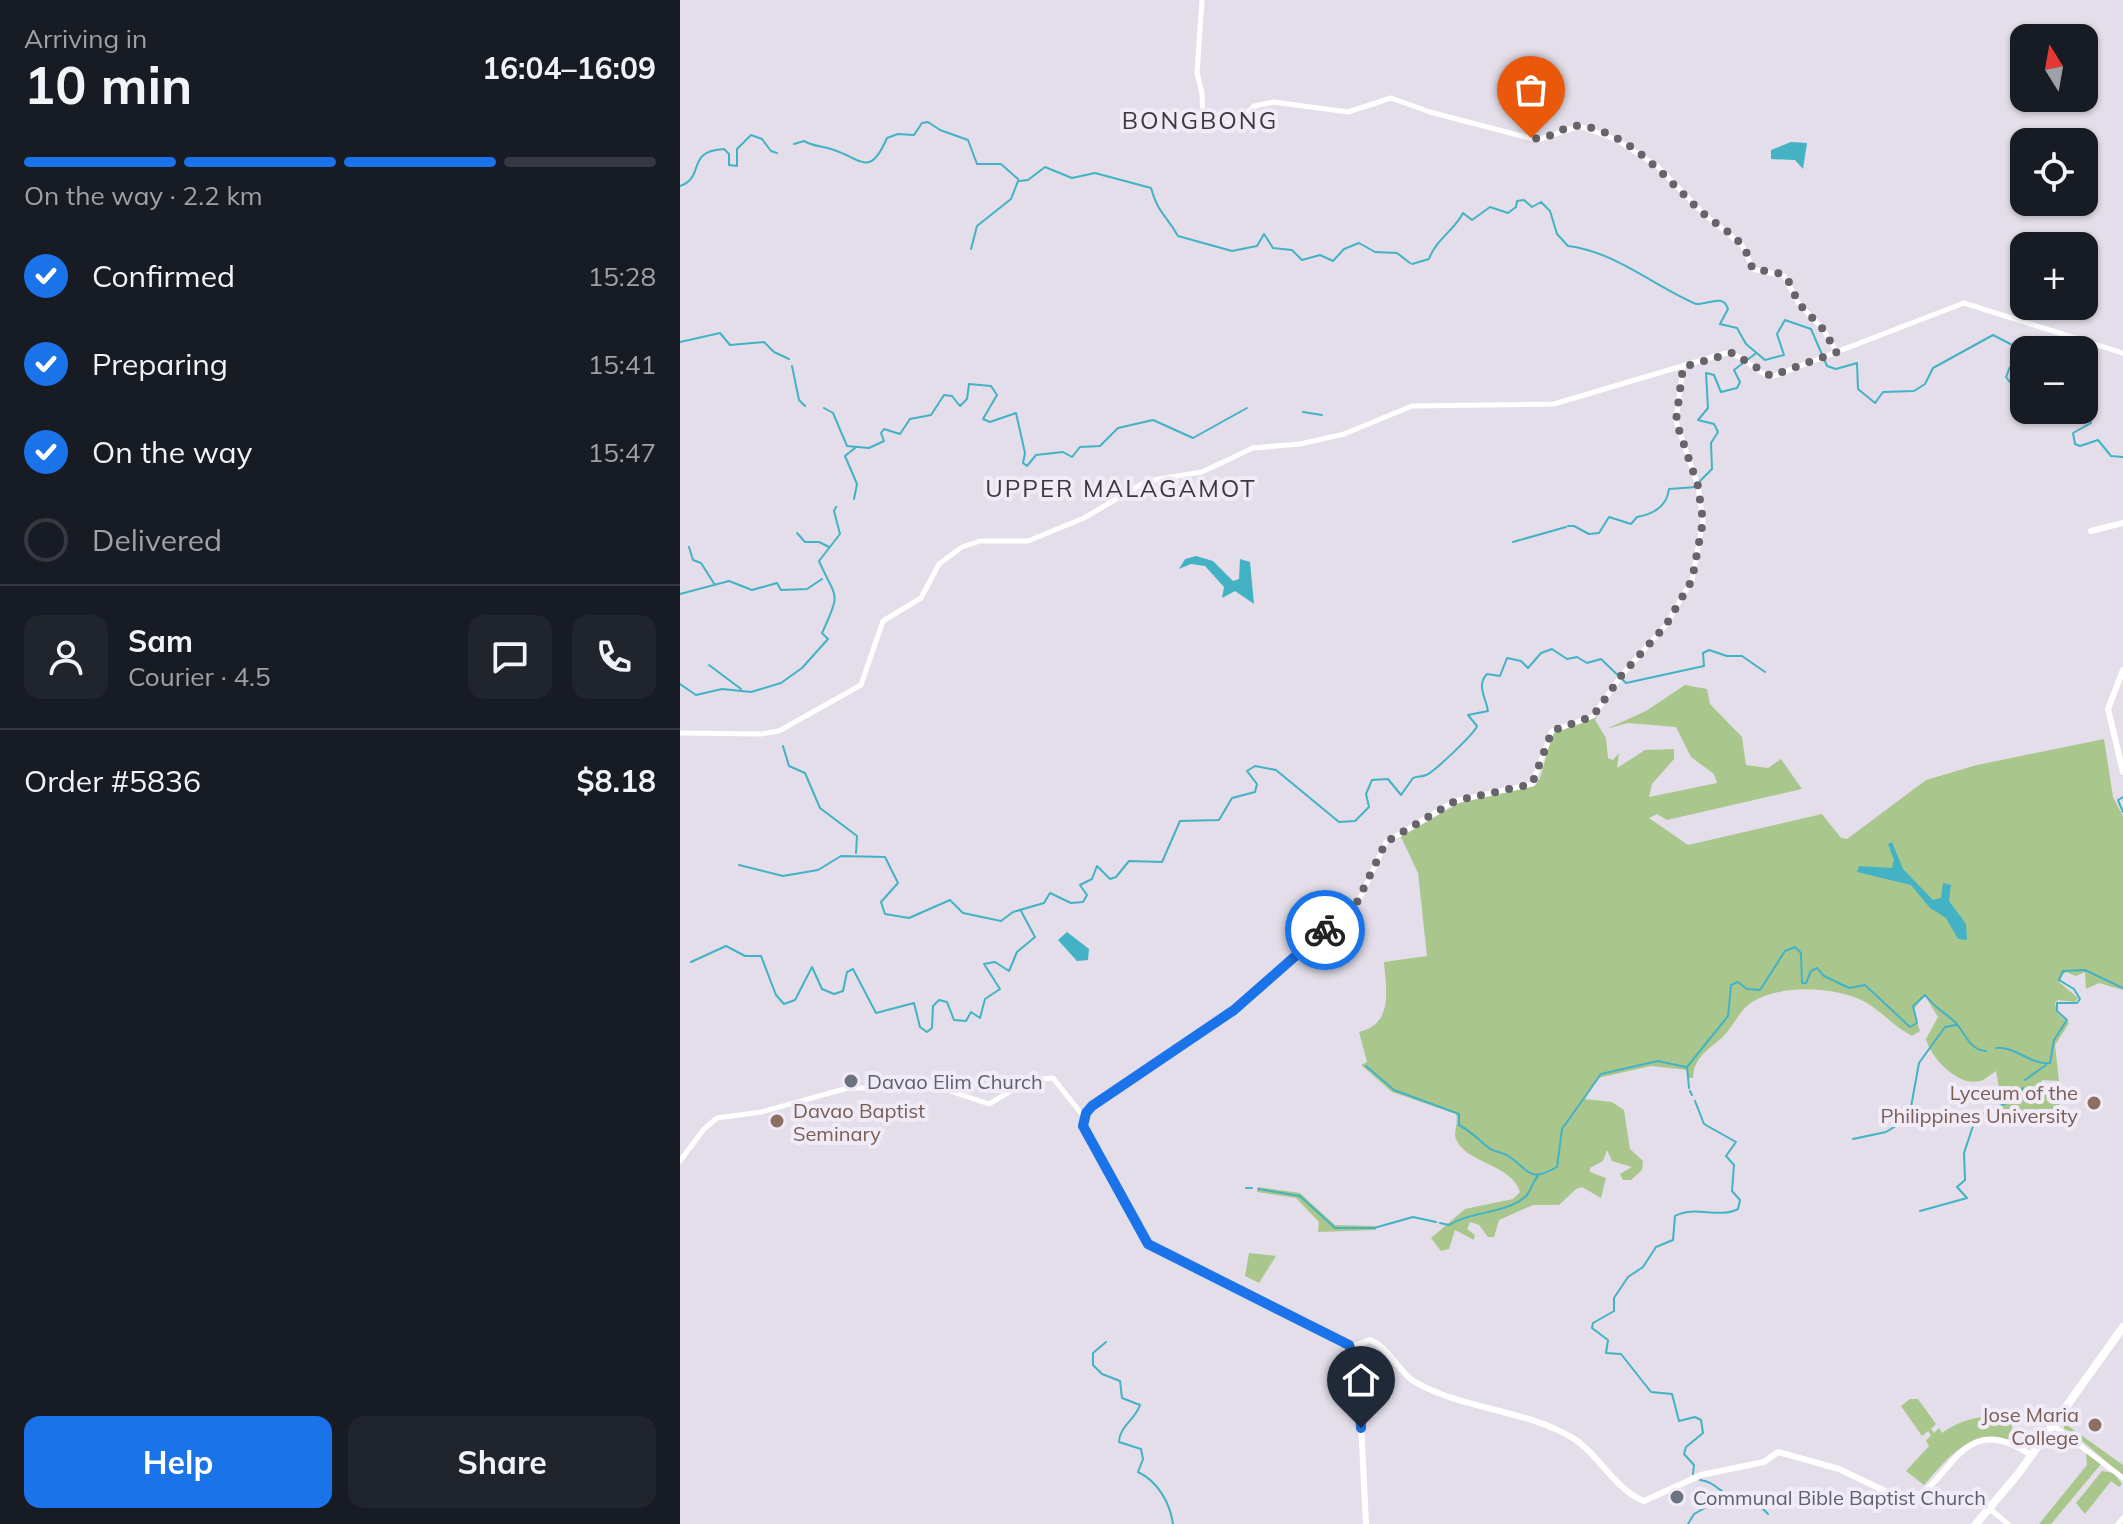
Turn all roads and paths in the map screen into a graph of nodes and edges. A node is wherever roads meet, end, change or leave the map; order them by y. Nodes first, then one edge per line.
1 (1202, 0) edge
2 (1837, 352) junction
3 (2123, 353) edge
4 (1683, 367) junction
5 (2123, 523) edge
6 (2091, 531) dead end
7 (2123, 670) edge
8 (680, 733) edge
9 (2123, 772) edge
10 (1084, 1117) junction
11 (680, 1161) edge
12 (2123, 1327) edge
13 (2123, 1335) edge
14 (1351, 1347) junction
15 (2055, 1427) junction
16 (2032, 1456) junction
17 (2123, 1478) edge
18 (1991, 1510) junction
19 (2123, 1518) edge
20 (1366, 1524) edge
21 (1979, 1524) edge
22 (2008, 1524) edge
23 (2118, 1524) edge

1 - 2 street
2 - 3 street
2 - 4 street
4 - 8 street
4 - 10 street
5 - 6 main road
7 - 9 main road
10 - 11 street
10 - 14 street
12 - 15 highway
13 - 15 highway
14 - 16 main road
14 - 20 main road
15 - 16 highway
15 - 17 street
15 - 18 highway
16 - 18 highway
18 - 21 highway
18 - 22 street
19 - 23 street

